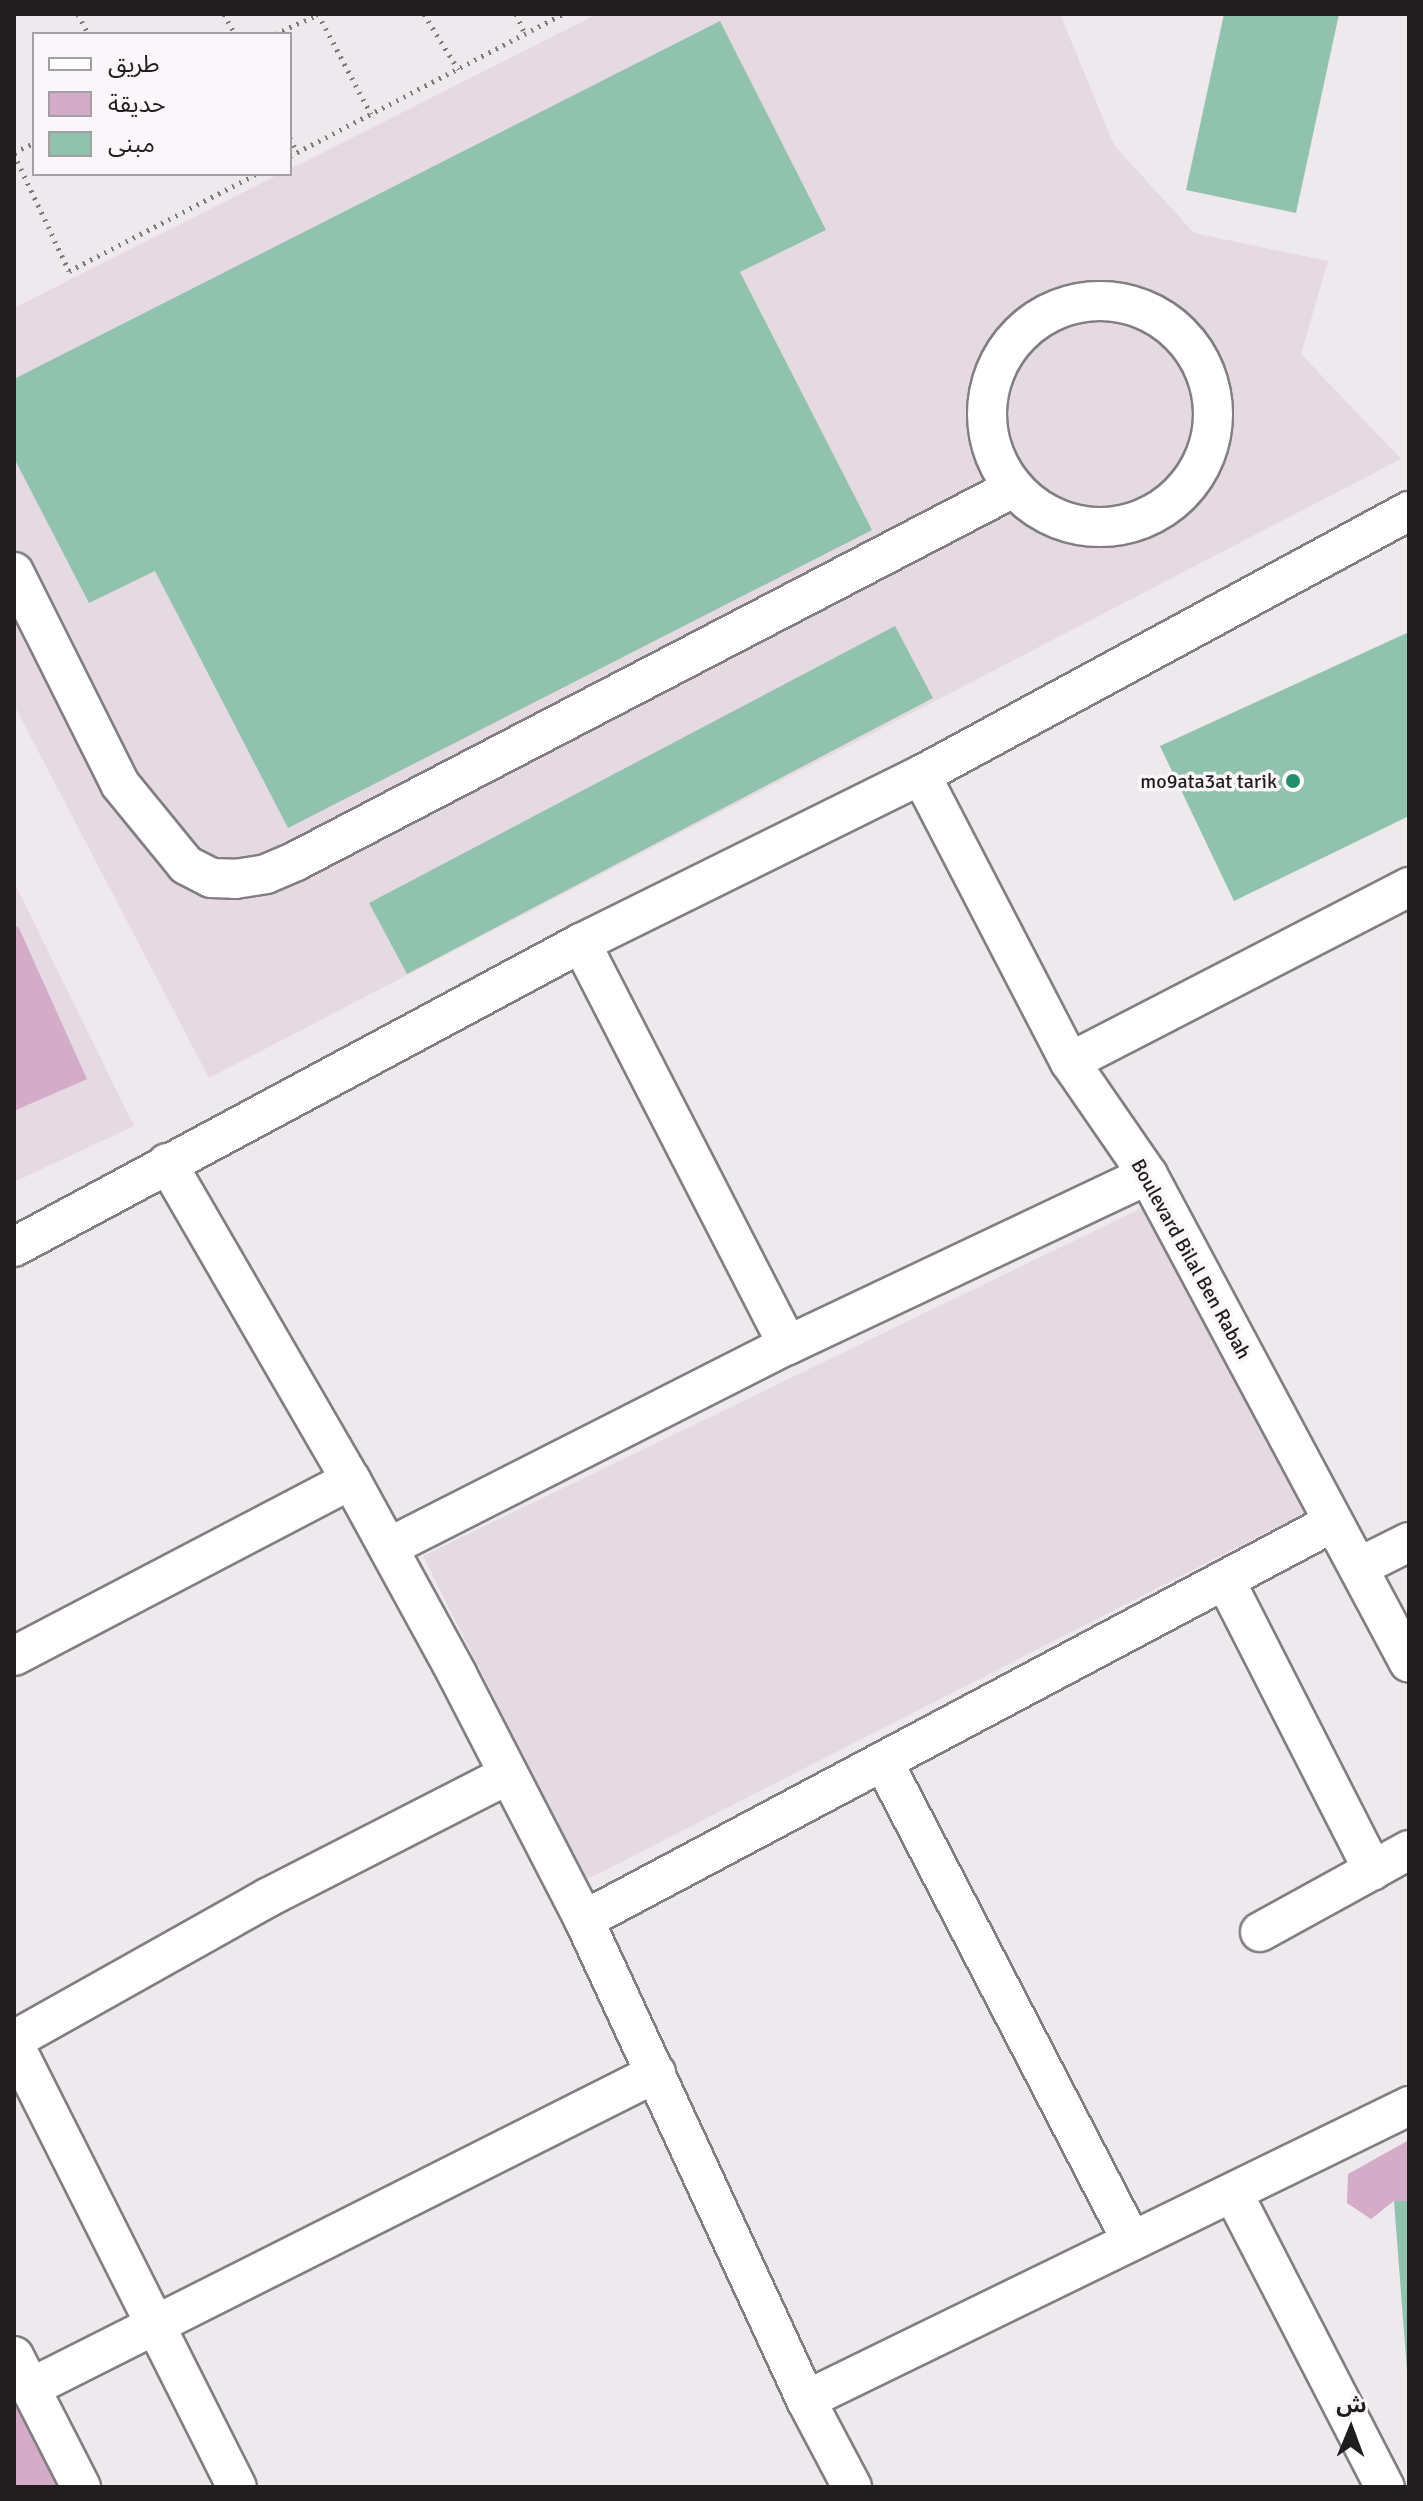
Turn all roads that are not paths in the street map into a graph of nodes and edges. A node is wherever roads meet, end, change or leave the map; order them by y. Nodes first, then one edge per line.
1 (1013, 488) junction
2 (1409, 511) edge
3 (14, 572) edge
4 (921, 775) junction
5 (1409, 887) edge
6 (581, 943) junction
7 (1070, 1062) junction
8 (167, 1163) junction
9 (1148, 1175) junction
10 (14, 1247) edge
11 (788, 1345) junction
12 (351, 1480) junction
13 (1332, 1523) junction
14 (1409, 1542) edge
15 (389, 1547) junction
16 (1359, 1567) junction
17 (1225, 1580) junction
18 (14, 1656) edge
19 (1409, 1663) edge
20 (884, 1763) junction
21 (507, 1775) junction
22 (1409, 1850) edge
23 (1373, 1870) junction
24 (584, 1920) junction
25 (1260, 1932) dead end
26 (14, 2042) edge
27 (656, 2073) junction
28 (1409, 2106) edge
29 (1233, 2193) junction
30 (1131, 2240) junction
31 (153, 2327) junction
32 (22, 2372) edge
33 (806, 2400) junction
34 (840, 2483) edge
35 (81, 2487) edge
36 (237, 2487) edge
37 (1385, 2487) edge

1 - 1 street
1 - 3 street
2 - 4 street
4 - 6 street
4 - 7 street, Boulevard Bilal Ben Rabah
5 - 7 street
6 - 8 street
6 - 11 street
7 - 9 street, Boulevard Bilal Ben Rabah
8 - 10 street
8 - 12 street
9 - 11 street
9 - 13 street, Boulevard Bilal Ben Rabah
11 - 15 street
12 - 15 street
12 - 18 street
13 - 16 street, Boulevard Bilal Ben Rabah
13 - 17 street
14 - 16 street
15 - 21 street
16 - 19 street, Boulevard Bilal Ben Rabah
17 - 20 street
17 - 23 street
20 - 24 street
20 - 30 street
21 - 24 street
21 - 26 street
22 - 23 street
23 - 25 street
24 - 27 street
26 - 31 street
27 - 31 street
27 - 33 street
28 - 29 street
29 - 30 street
29 - 37 street
30 - 33 street
31 - 32 street
31 - 36 street
32 - 35 street
33 - 34 street

